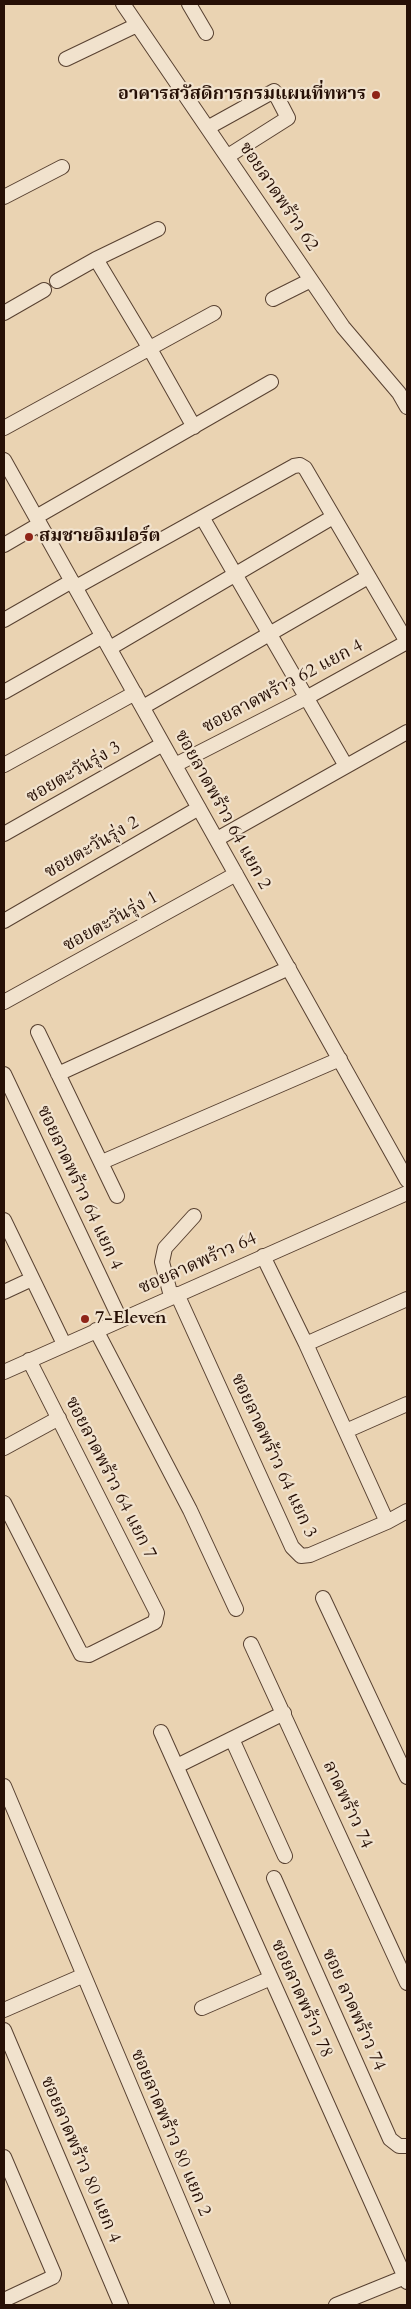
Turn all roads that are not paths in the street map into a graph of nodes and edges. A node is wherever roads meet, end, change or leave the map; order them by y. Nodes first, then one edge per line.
1 (123, 4) edge
2 (189, 4) edge
3 (137, 25) junction
4 (206, 33) dead end
5 (66, 58) dead end
6 (209, 127) junction
7 (228, 156) junction
8 (62, 168) dead end
9 (4, 197) edge
10 (158, 229) dead end
11 (96, 259) junction
12 (311, 280) junction
13 (57, 281) dead end
14 (44, 290) dead end
15 (273, 299) dead end
16 (214, 313) dead end
17 (4, 314) edge
18 (150, 348) junction
19 (271, 382) dead end
20 (407, 407) edge
21 (194, 427) junction
22 (4, 428) edge
23 (6, 469) edge
24 (202, 517) junction
25 (333, 517) junction
26 (38, 520) junction
27 (4, 545) edge
28 (236, 575) junction
29 (368, 577) junction
30 (74, 584) junction
31 (4, 620) edge
32 (269, 633) junction
33 (103, 636) junction
34 (407, 642) edge
35 (110, 648) junction
36 (4, 692) edge
37 (135, 693) junction
38 (306, 698) junction
39 (143, 707) junction
40 (407, 732) edge
41 (164, 744) junction
42 (4, 765) edge
43 (175, 765) junction
44 (346, 766) junction
45 (199, 808) junction
46 (4, 834) edge
47 (217, 839) junction
48 (236, 874) junction
49 (4, 921) edge
50 (289, 968) junction
51 (4, 1002) edge
52 (38, 1032) dead end
53 (340, 1059) junction
54 (4, 1074) edge
55 (58, 1074) junction
56 (102, 1162) junction
57 (407, 1180) edge
58 (407, 1192) edge
59 (117, 1196) dead end
60 (194, 1216) dead end
61 (4, 1220) edge
62 (263, 1256) junction
63 (32, 1279) junction
64 (4, 1292) edge
65 (174, 1295) junction
66 (407, 1299) edge
67 (120, 1319) junction
68 (96, 1330) junction
69 (64, 1344) junction
70 (306, 1344) junction
71 (29, 1360) junction
72 (4, 1372) edge
73 (407, 1404) edge
74 (59, 1418) junction
75 (346, 1431) junction
76 (4, 1448) edge
77 (4, 1503) edge
78 (407, 1511) edge
79 (388, 1522) junction
80 (323, 1598) dead end
81 (236, 1608) dead end
82 (251, 1644) dead end
83 (284, 1713) junction
84 (161, 1732) dead end
85 (232, 1739) junction
86 (177, 1766) junction
87 (407, 1777) edge
88 (4, 1786) edge
89 (284, 1856) dead end
90 (274, 1878) dead end
91 (82, 1976) junction
92 (271, 1978) junction
93 (407, 1983) edge
94 (202, 2008) dead end
95 (4, 2010) edge
96 (4, 2030) edge
97 (407, 2146) edge
98 (4, 2157) edge
99 (406, 2280) edge
100 (13, 2300) edge
101 (121, 2305) edge
102 (223, 2305) edge
103 (336, 2305) edge

1 - 3 street, ซอยลาดพร้าว 62
2 - 4 street
3 - 5 street
3 - 6 street, ซอยลาดพร้าว 62
6 - 7 street, ซอยลาดพร้าว 62
6 - 7 street
7 - 12 street, ซอยลาดพร้าว 62
8 - 9 street
10 - 11 street
11 - 13 street
11 - 18 street
12 - 15 street
12 - 20 street, ซอยลาดพร้าว 62
14 - 17 street
16 - 18 street
18 - 21 street
18 - 22 street
19 - 21 street
21 - 26 street
23 - 26 street, ซอยลาดพร้าว 64 แยก 2
24 - 25 street
24 - 28 street
24 - 30 street
25 - 28 street
25 - 29 street
26 - 27 street
26 - 30 street, ซอยลาดพร้าว 64 แยก 2
28 - 32 street
28 - 35 street
29 - 32 street
29 - 34 street
30 - 31 street
30 - 33 street, ซอยลาดพร้าว 64 แยก 2
32 - 38 street
32 - 39 street
33 - 35 street, ซอยลาดพร้าว 64 แยก 2
33 - 36 street
34 - 38 street, ซอยลาดพร้าว 62 แยก 4
35 - 37 street, ซอยลาดพร้าว 64 แยก 2
37 - 39 street, ซอยลาดพร้าว 64 แยก 2
37 - 42 street
38 - 43 street, ซอยลาดพร้าว 62 แยก 4
38 - 44 street
39 - 41 street, ซอยลาดพร้าว 64 แยก 2
40 - 44 street
41 - 43 street, ซอยลาดพร้าว 64 แยก 2
41 - 46 street, ซอยตะวันรุ่ง 3
43 - 45 street, ซอยลาดพร้าว 64 แยก 2
44 - 47 street
45 - 47 street, ซอยลาดพร้าว 64 แยก 2
45 - 49 street, ซอยตะวันรุ่ง 2
47 - 48 street, ซอยลาดพร้าว 64 แยก 2
48 - 50 street, ซอยลาดพร้าว 64 แยก 2
48 - 51 street, ซอยตะวันรุ่ง 1
50 - 53 street, ซอยลาดพร้าว 64 แยก 2
50 - 55 street
52 - 55 street
53 - 56 street
53 - 57 street, ซอยลาดพร้าว 64 แยก 2
54 - 67 street, ซอยลาดพร้าว 64 แยก 4
55 - 56 street
56 - 59 street
58 - 62 street, ซอยลาดพร้าว 64
60 - 65 street
61 - 63 street
62 - 65 street, ซอยลาดพร้าว 64
62 - 70 street
63 - 64 street
63 - 69 street
65 - 67 street, ซอยลาดพร้าว 64
65 - 79 street, ซอยลาดพร้าว 64 แยก 3
66 - 70 street
67 - 68 street, ซอยลาดพร้าว 64
68 - 69 street, ซอยลาดพร้าว 64
68 - 81 street
69 - 71 street, ซอยลาดพร้าว 64
70 - 75 street
71 - 72 street, ซอยลาดพร้าว 64
71 - 74 street, ซอยลาดพร้าว 64 แยก 7
73 - 75 street
74 - 76 street
74 - 77 street, ซอยลาดพร้าว 64 แยก 7
75 - 79 street
78 - 79 street, ซอยลาดพร้าว 64 แยก 3
80 - 87 street
82 - 83 street, ลาดพร้าว 74
83 - 85 street
83 - 93 street, ลาดพร้าว 74
84 - 86 street, ซอยลาดพร้าว 78
85 - 86 street
85 - 89 street
86 - 92 street, ซอยลาดพร้าว 78
88 - 91 street, ซอยลาดพร้าว 80 แยก 2
90 - 97 street, ซอย ลาดพร้าว 74
91 - 95 street
91 - 102 street, ซอยลาดพร้าว 80 แยก 2
92 - 94 street
92 - 99 street, ซอยลาดพร้าว 78
96 - 101 street, ซอยลาดพร้าว 80 แยก 4
98 - 100 street
99 - 103 street

